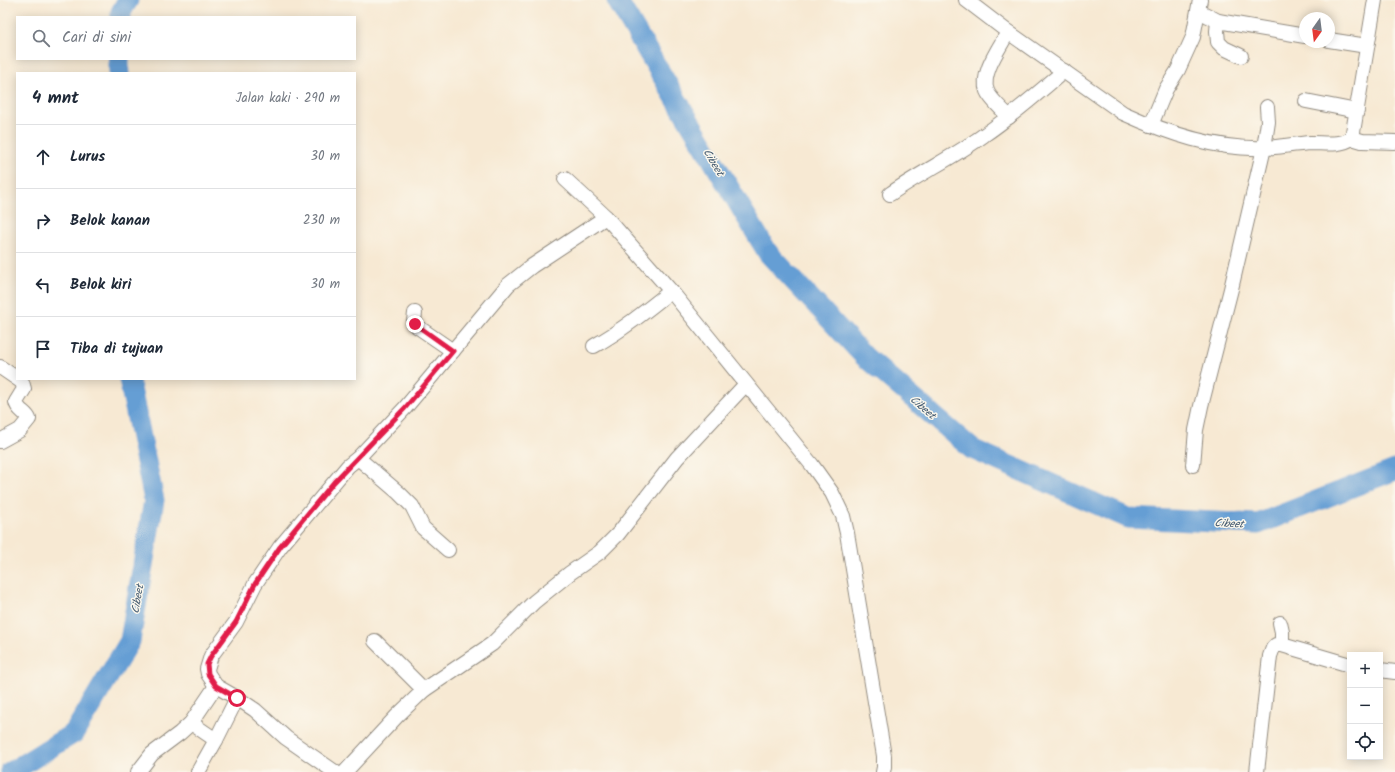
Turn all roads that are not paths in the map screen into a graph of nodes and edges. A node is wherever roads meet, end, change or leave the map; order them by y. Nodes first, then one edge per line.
1 (966, 0) edge
2 (1375, 0) edge
3 (1200, 5) edge
4 (1218, 21) junction
5 (1008, 32) junction
6 (1299, 35) edge
7 (1335, 41) edge
8 (1367, 46) junction
9 (1241, 56) dead end
10 (1064, 72) junction
11 (1306, 101) dead end
12 (1267, 108) dead end
13 (1357, 111) junction
14 (1009, 117) junction
15 (1151, 125) junction
16 (1352, 138) junction
17 (1395, 142) edge
18 (1264, 148) junction
19 (565, 178) dead end
20 (890, 194) dead end
21 (606, 217) junction
22 (671, 291) junction
23 (415, 313) dead end
24 (594, 346) dead end
25 (453, 351) junction
26 (0, 367) edge
27 (16, 378) edge
28 (19, 380) edge
29 (746, 384) junction
30 (0, 441) edge
31 (358, 458) junction
32 (1193, 465) dead end
33 (448, 550) dead end
34 (1280, 623) dead end
35 (375, 642) dead end
36 (1282, 645) junction
37 (1347, 665) edge
38 (1383, 670) edge
39 (1395, 672) edge
40 (216, 686) junction
41 (424, 690) junction
42 (237, 698) junction
43 (190, 723) junction
44 (216, 740) junction
45 (138, 772) edge
46 (198, 772) edge
47 (335, 772) edge
48 (345, 772) edge
49 (882, 772) edge
50 (1257, 772) edge

1 - 5 street
2 - 8 street
3 - 4 street
3 - 15 street
4 - 6 street
4 - 9 street
5 - 10 street
5 - 14 street
7 - 8 street
8 - 13 street
10 - 14 street
10 - 15 street
11 - 13 street
12 - 18 street
13 - 16 street
14 - 20 street
15 - 18 street
16 - 17 street
16 - 18 street
18 - 32 street
19 - 21 street
21 - 22 street
21 - 25 street
22 - 24 street
22 - 29 street
23 - 25 street
25 - 31 street
26 - 27 street
28 - 30 street
29 - 41 street
29 - 49 street
31 - 33 street
31 - 40 street
34 - 36 street
35 - 41 street
36 - 37 street
36 - 50 street
38 - 39 street
40 - 42 street
40 - 43 street
41 - 48 street
42 - 44 street
42 - 47 street
43 - 44 street
43 - 45 street
44 - 46 street

